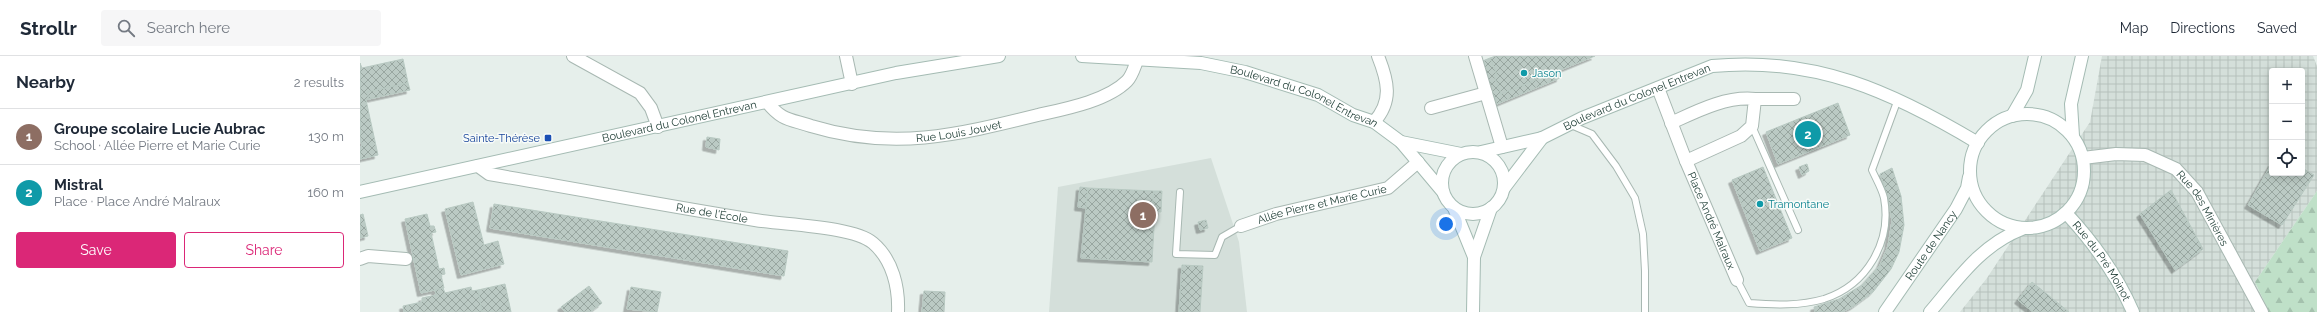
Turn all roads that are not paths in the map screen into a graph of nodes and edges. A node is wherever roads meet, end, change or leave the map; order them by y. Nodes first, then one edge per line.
1 (573, 56) edge
2 (846, 56) edge
3 (999, 56) edge
4 (1082, 56) edge
5 (1378, 56) edge
6 (1475, 56) edge
7 (2035, 56) edge
8 (2082, 56) edge
9 (1138, 58) edge
10 (1744, 58) edge
11 (852, 84) junction
12 (1658, 88) junction
13 (1486, 93) junction
14 (1899, 96) junction
15 (1755, 98) junction
16 (1794, 99) dead end
17 (768, 102) junction
18 (1431, 108) dead end
19 (2012, 116) junction
20 (1374, 122) junction
21 (1671, 123) junction
22 (1571, 124) junction
23 (658, 126) junction
24 (1752, 126) junction
25 (2073, 136) junction
26 (1542, 138) junction
27 (1401, 142) junction
28 (1978, 142) junction
29 (1502, 147) junction
30 (1481, 152) junction
31 (1461, 154) junction
32 (2083, 158) junction
33 (1686, 161) junction
34 (1418, 162) junction
35 (478, 166) junction
36 (1970, 174) junction
37 (1504, 188) junction
38 (360, 192) edge
39 (1180, 192) dead end
40 (1443, 192) junction
41 (1454, 208) junction
42 (1491, 208) junction
43 (2066, 213) junction
44 (1241, 226) joint
45 (2022, 228) junction
46 (1798, 230) dead end
47 (1474, 257) junction
48 (406, 258) dead end
49 (360, 259) edge
50 (1737, 280) joint
51 (898, 312) edge
52 (1473, 312) edge
53 (1645, 312) edge
54 (1885, 312) edge
55 (1930, 312) edge
56 (2133, 312) edge
57 (2262, 312) edge

1 - 23 street
2 - 11 street
3 - 11 street, Boulevard du Colonel Entrevan
4 - 9 street, Boulevard du Colonel Entrevan
5 - 20 street
6 - 13 street
7 - 19 street
8 - 25 street
9 - 17 street, Rue Louis Jouvet
9 - 20 street, Boulevard du Colonel Entrevan
10 - 12 street, Boulevard du Colonel Entrevan
10 - 14 street, Boulevard du Colonel Entrevan
11 - 17 street, Boulevard du Colonel Entrevan
12 - 21 street, Place André Malraux
12 - 22 street, Boulevard du Colonel Entrevan
13 - 18 street
13 - 29 street
14 - 28 street, Boulevard du Colonel Entrevan
14 - 50 lane
15 - 16 street
15 - 21 street
15 - 24 street
17 - 23 street, Boulevard du Colonel Entrevan
19 - 25 street
19 - 28 street
20 - 27 street, Boulevard du Colonel Entrevan
21 - 33 street, Place André Malraux
22 - 26 street, Boulevard du Colonel Entrevan
22 - 53 lane
23 - 35 street, Boulevard du Colonel Entrevan
24 - 33 street, Place André Malraux
24 - 46 lane
25 - 32 street
26 - 29 street, Boulevard du Colonel Entrevan
26 - 37 street, Boulevard du Colonel Entrevan
27 - 31 street, Boulevard du Colonel Entrevan
27 - 34 street, Boulevard du Colonel Entrevan
28 - 36 street
29 - 30 street, Boulevard du Colonel Entrevan
30 - 31 street
30 - 37 street
31 - 40 street
32 - 43 street
32 - 57 street, Rue des Minières
33 - 50 street, Place André Malraux
34 - 40 street, Boulevard du Colonel Entrevan
34 - 44 street, Allée Pierre et Marie Curie
35 - 38 street, Boulevard du Colonel Entrevan
35 - 51 street, Rue de l'École
36 - 45 street
36 - 54 street, Route de Nancy
37 - 42 street
39 - 44 lane
40 - 41 street
41 - 42 street
41 - 47 street
42 - 47 street
43 - 45 street
43 - 56 street, Rue du Pré Moinot
45 - 55 street
47 - 52 street
48 - 49 street

